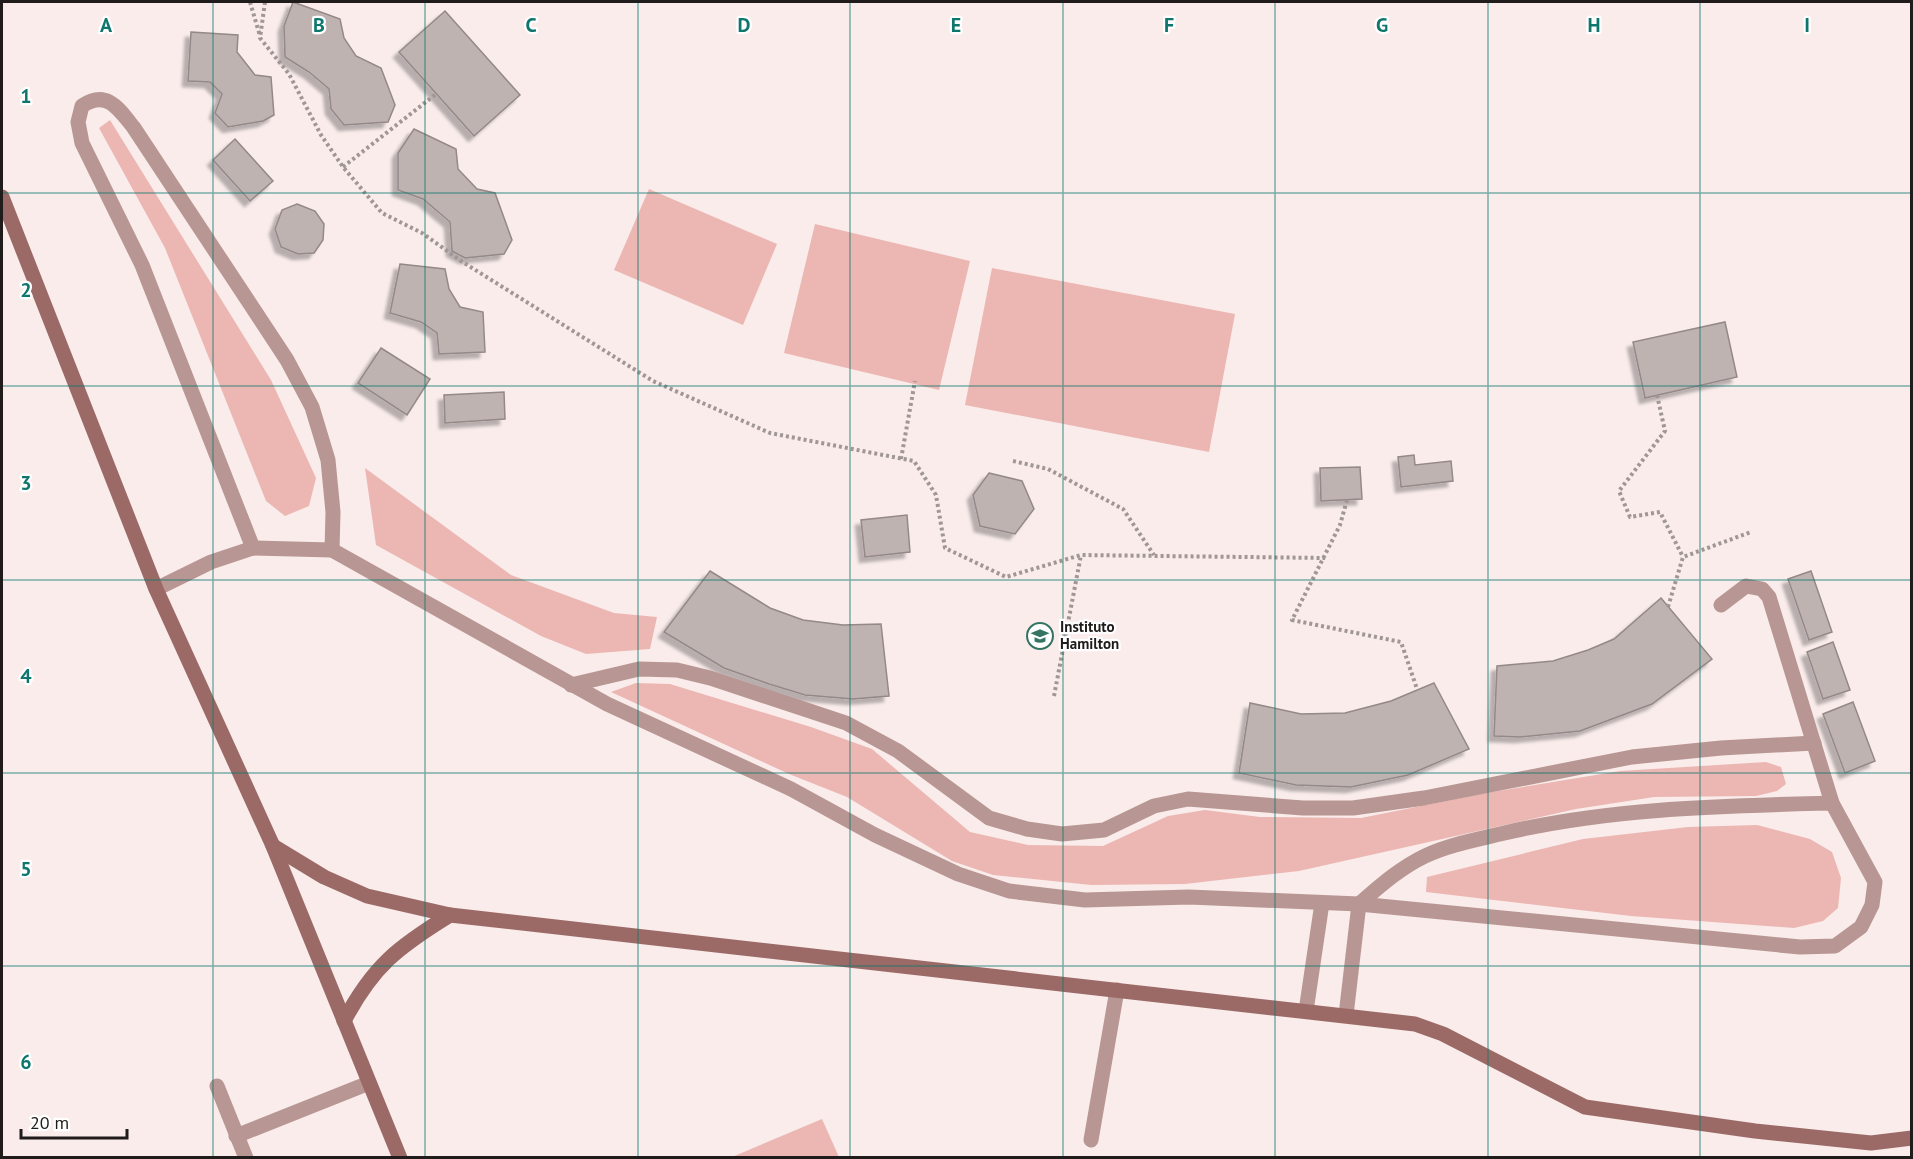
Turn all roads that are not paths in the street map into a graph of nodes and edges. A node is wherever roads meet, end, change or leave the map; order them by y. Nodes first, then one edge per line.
1 (2, 198) edge
2 (253, 548) junction
3 (332, 550) junction
4 (156, 590) junction
5 (1721, 605) dead end
6 (571, 685) junction
7 (1814, 743) junction
8 (1832, 803) junction
9 (273, 846) junction
10 (1322, 903) junction
11 (1359, 904) junction
12 (450, 915) junction
13 (1117, 990) junction
14 (1306, 1011) junction
15 (1346, 1015) junction
16 (344, 1021) junction
17 (369, 1083) junction
18 (217, 1086) dead end
19 (236, 1136) junction
20 (1911, 1138) edge
21 (392, 1139) junction
22 (1091, 1140) dead end
23 (246, 1158) edge
24 (387, 1158) edge
25 (400, 1158) edge

1 - 4 street
2 - 3 lane
2 - 3 lane
2 - 4 lane
3 - 6 lane
4 - 9 street
5 - 7 lane
6 - 7 lane
6 - 10 lane
7 - 8 lane
8 - 11 lane
8 - 11 lane
9 - 12 street
9 - 16 street
10 - 11 lane
10 - 14 lane
11 - 15 lane
12 - 13 street
12 - 16 street
13 - 14 street
13 - 22 lane
14 - 15 street
15 - 20 street
16 - 17 street
17 - 19 lane
17 - 21 street
18 - 19 lane
19 - 23 lane
21 - 24 street
21 - 25 street

